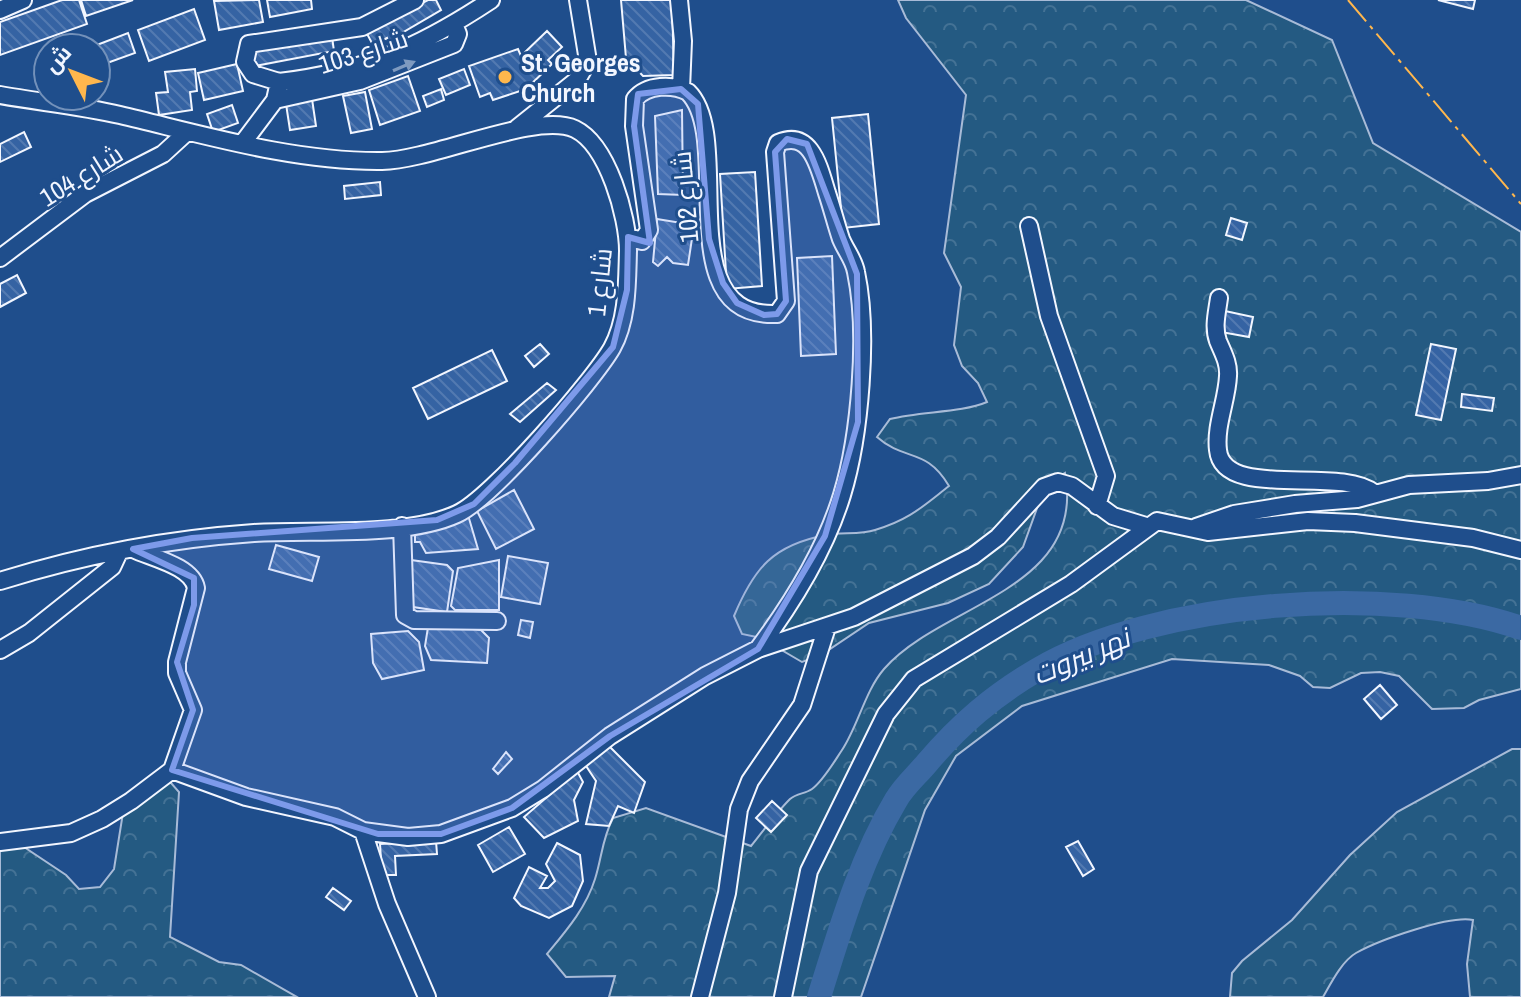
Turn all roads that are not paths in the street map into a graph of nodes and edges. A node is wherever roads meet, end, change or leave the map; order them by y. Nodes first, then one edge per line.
1 (23, 0) edge
2 (415, 0) edge
3 (491, 0) edge
4 (578, 0) edge
5 (679, 0) edge
6 (0, 10) edge
7 (454, 24) junction
8 (279, 82) junction
9 (681, 89) junction
10 (0, 95) edge
11 (275, 100) junction
12 (516, 129) junction
13 (187, 132) junction
14 (242, 144) junction
15 (1029, 226) dead end
16 (628, 237) junction
17 (0, 258) edge
18 (1219, 298) dead end
19 (1521, 475) edge
20 (1374, 493) junction
21 (1097, 506) junction
22 (402, 526) junction
23 (1146, 526) junction
24 (1190, 528) junction
25 (1521, 550) edge
26 (126, 551) junction
27 (0, 581) edge
28 (497, 621) dead end
29 (827, 627) junction
30 (758, 649) junction
31 (0, 650) edge
32 (172, 770) junction
33 (363, 831) junction
34 (0, 842) edge
35 (427, 997) edge
36 (700, 997) edge
37 (783, 997) edge

1 - 6 street
2 - 8 street
3 - 7 street, شارع 103
4 - 12 street
5 - 9 street
7 - 8 street
11 -> 7 street, شارع 103
8 - 11 street
9 - 16 street, شارع 102
9 - 30 street, شارع 102
10 - 13 street, شارع 1
11 - 14 street
12 - 14 street, شارع 1
12 - 16 street, شارع 1
13 - 14 street, شارع 1
13 - 17 street, شارع 104
15 - 21 street
16 - 22 street, شارع 1
18 - 20 street
19 - 20 street
20 - 24 street
21 - 23 street
21 - 29 street
22 - 26 street, شارع 1
22 - 28 street
23 - 24 street
23 - 37 street
24 - 25 street
26 - 27 street, شارع 1
26 - 31 street
26 - 32 street
29 - 30 street
29 - 36 street
30 - 33 street
32 - 33 street
32 - 34 street
33 - 35 street

